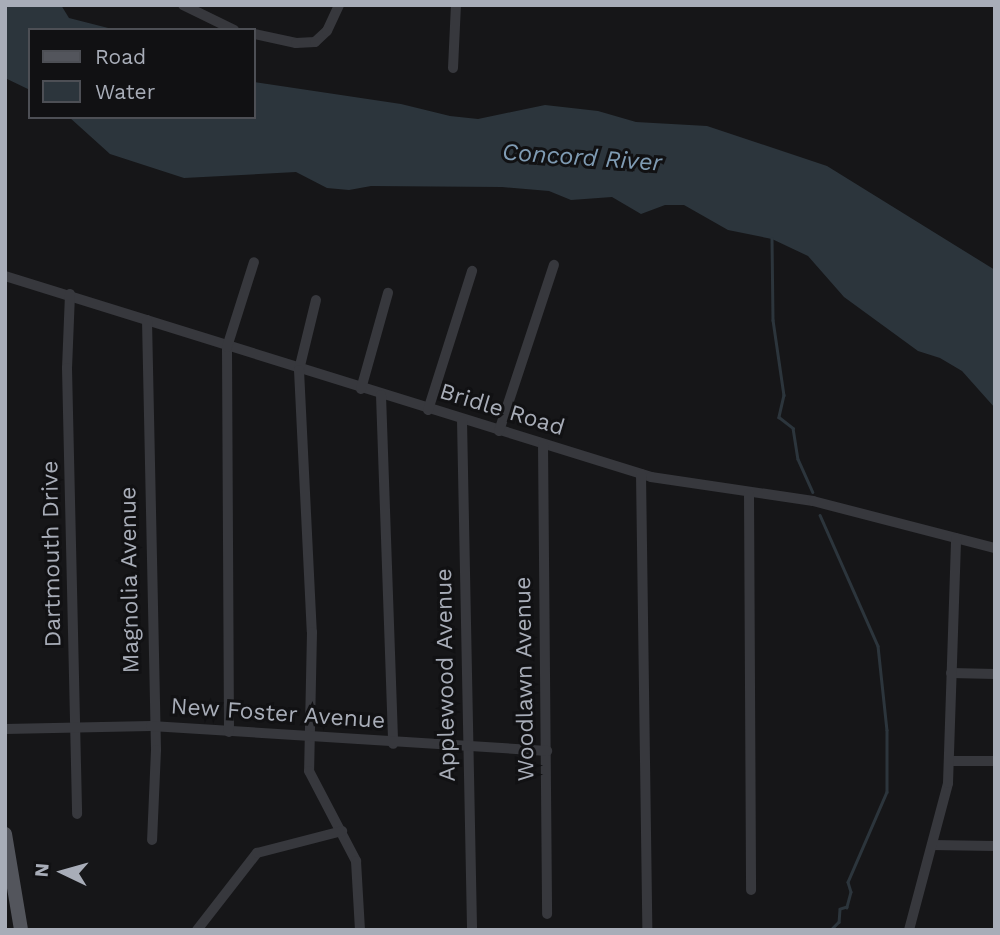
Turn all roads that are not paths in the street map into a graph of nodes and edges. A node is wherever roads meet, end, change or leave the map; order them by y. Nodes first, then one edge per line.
1 (183, 5) edge
2 (338, 5) edge
3 (456, 5) edge
4 (230, 28) edge
5 (256, 34) edge
6 (453, 68) dead end
7 (254, 262) dead end
8 (554, 265) dead end
9 (472, 271) dead end
10 (5, 276) edge
11 (388, 293) dead end
12 (70, 294) junction
13 (316, 300) dead end
14 (147, 320) junction
15 (227, 347) junction
16 (299, 370) junction
17 (361, 389) junction
18 (380, 395) junction
19 (428, 410) junction
20 (462, 420) junction
21 (499, 431) junction
22 (543, 444) junction
23 (641, 474) junction
24 (749, 494) junction
25 (956, 538) junction
26 (995, 548) edge
27 (951, 673) junction
28 (995, 674) edge
29 (154, 727) junction
30 (77, 728) junction
31 (5, 729) edge
32 (229, 732) junction
33 (309, 739) junction
34 (393, 744) junction
35 (468, 748) junction
36 (547, 751) junction
37 (950, 761) junction
38 (995, 761) edge
39 (77, 814) dead end
40 (342, 831) junction
41 (5, 834) edge
42 (152, 840) dead end
43 (932, 845) junction
44 (995, 846) edge
45 (751, 890) dead end
46 (547, 914) dead end
47 (472, 929) edge
48 (21, 930) edge
49 (197, 930) edge
50 (360, 930) edge
51 (647, 930) edge
52 (909, 930) edge

1 - 4 street
2 - 5 street
3 - 6 street
7 - 15 street
8 - 21 street
9 - 19 street
10 - 12 street, Bridle Road
11 - 17 street
12 - 14 street, Bridle Road
12 - 30 street, Dartmouth Drive
13 - 16 street
14 - 15 street, Bridle Road
14 - 29 street, Magnolia Avenue
15 - 16 street, Bridle Road
15 - 32 street
16 - 17 street, Bridle Road
16 - 33 street
17 - 18 street, Bridle Road
18 - 19 street, Bridle Road
18 - 34 street
19 - 20 street, Bridle Road
20 - 21 street, Bridle Road
20 - 35 street, Applewood Avenue
21 - 22 street, Bridle Road
22 - 23 street, Bridle Road
22 - 36 street, Woodlawn Avenue
23 - 24 street, Bridle Road
23 - 51 street
24 - 25 street, Bridle Road
24 - 45 street
25 - 26 street, Bridle Road
25 - 27 street
27 - 28 street
27 - 37 street
29 - 30 street, New Foster Avenue
29 - 32 street, New Foster Avenue
29 - 42 street, Magnolia Avenue
30 - 31 street, New Foster Avenue
30 - 39 street, Dartmouth Drive
32 - 33 street, New Foster Avenue
33 - 34 street, New Foster Avenue
33 - 40 street
34 - 35 street, New Foster Avenue
35 - 36 street, New Foster Avenue
35 - 47 street, Applewood Avenue
36 - 46 street, Woodlawn Avenue
37 - 38 street
37 - 43 street
40 - 49 street
40 - 50 street
41 - 48 main road
43 - 44 street
43 - 52 street

